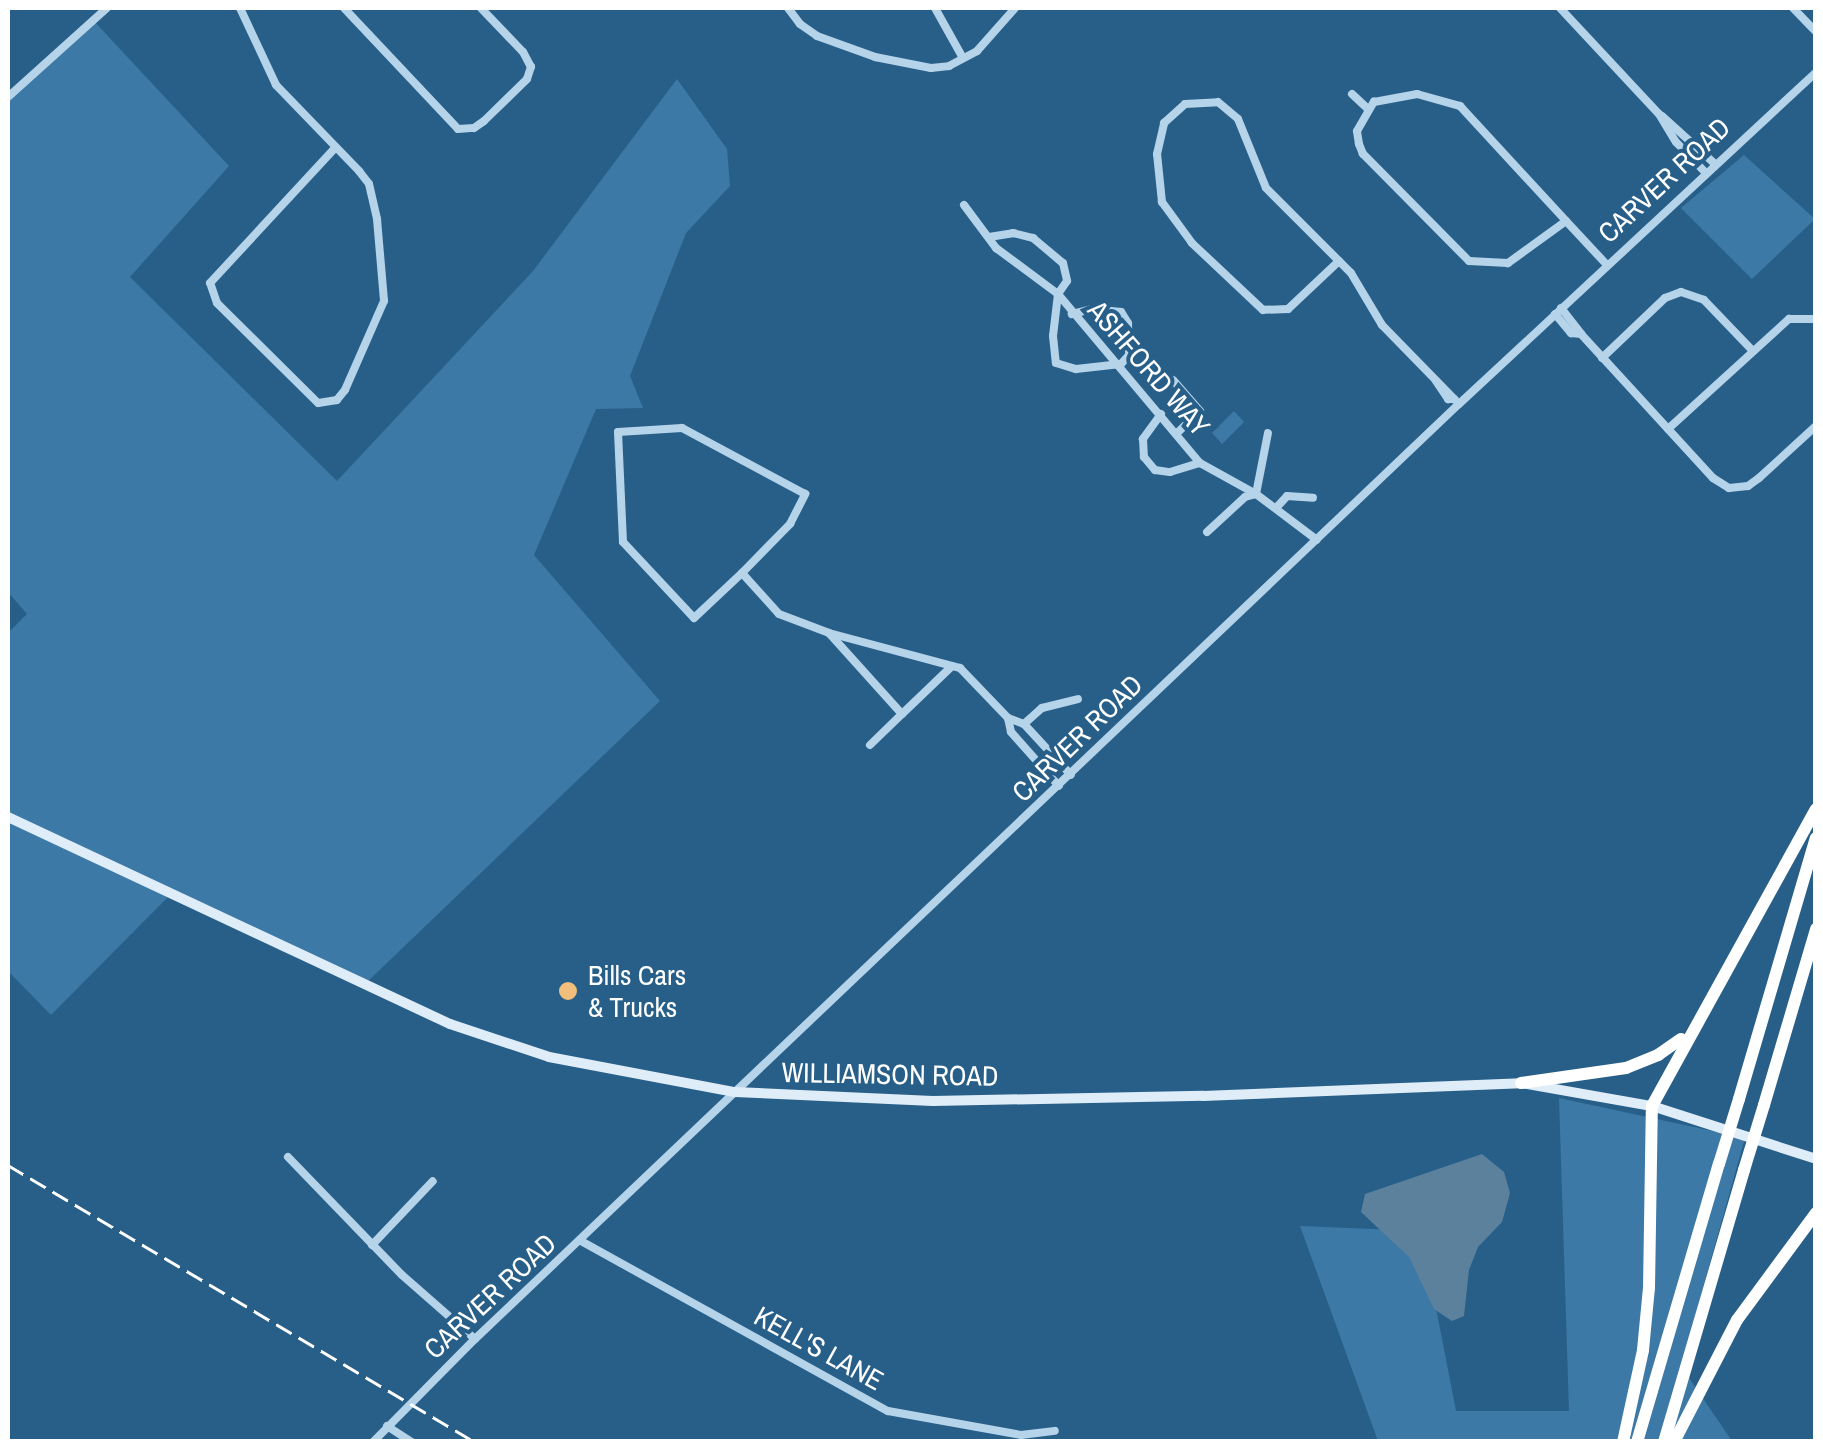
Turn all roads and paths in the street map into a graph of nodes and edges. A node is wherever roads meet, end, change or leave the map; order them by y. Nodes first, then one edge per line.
1 (107, 8) edge
2 (240, 8) edge
3 (344, 8) edge
4 (481, 8) edge
5 (788, 8) edge
6 (935, 8) edge
7 (1015, 8) edge
8 (1560, 8) edge
9 (1793, 8) edge
10 (1816, 32) edge
11 (963, 58) junction
12 (1816, 72) edge
13 (1352, 94) dead end
14 (8, 97) edge
15 (1368, 110) junction
16 (1659, 114) junction
17 (336, 147) junction
18 (1714, 164) junction
19 (1705, 172) junction
20 (964, 205) dead end
21 (1566, 220) junction
22 (988, 237) junction
23 (1339, 261) junction
24 (1606, 265) junction
25 (1058, 294) junction
26 (1558, 311) junction
27 (1072, 314) junction
28 (1816, 319) edge
29 (1752, 350) junction
30 (1602, 358) junction
31 (1121, 364) junction
32 (1173, 380) dead end
33 (1457, 402) junction
34 (1161, 414) junction
35 (1816, 426) edge
36 (1668, 429) junction
37 (1268, 433) dead end
38 (1176, 434) junction
39 (1200, 463) junction
40 (1256, 494) junction
41 (1313, 498) dead end
42 (1276, 508) junction
43 (1208, 532) dead end
44 (1317, 540) junction
45 (742, 573) junction
46 (829, 633) junction
47 (952, 666) junction
48 (1078, 699) dead end
49 (902, 714) junction
50 (1008, 718) junction
51 (1024, 724) junction
52 (870, 745) dead end
53 (1071, 774) junction
54 (1059, 786) junction
55 (1816, 808) edge
56 (8, 817) edge
57 (1816, 838) edge
58 (1816, 930) edge
59 (1690, 1030) junction
60 (1521, 1083) junction
61 (736, 1092) junction
62 (1652, 1106) junction
63 (288, 1157) dead end
64 (1816, 1160) edge
65 (433, 1181) dead end
66 (1816, 1213) edge
67 (580, 1242) junction
68 (372, 1245) junction
69 (475, 1339) junction
70 (387, 1426) junction
71 (1055, 1431) dead end
72 (374, 1442) edge
73 (412, 1442) edge
74 (1623, 1442) edge
75 (1637, 1442) edge
76 (1664, 1442) edge
77 (1674, 1442) edge

1 - 14 street
2 - 17 street
3 - 4 street
5 - 11 street
6 - 11 street
7 - 11 street
8 - 16 street
9 - 10 street
12 - 18 street, CARVER ROAD
13 - 15 street
15 - 21 street
15 - 21 street
16 - 18 street
16 - 19 street
17 - 17 street
18 - 19 street, CARVER ROAD
19 - 24 street, CARVER ROAD
20 - 22 street, ASHFORD WAY
21 - 24 street
22 - 25 street, ASHFORD WAY
22 - 25 street
23 - 23 street
23 - 33 street
24 - 26 street, CARVER ROAD
25 - 27 street, ASHFORD WAY
25 - 31 street
26 - 30 street
26 - 33 street, CARVER ROAD
27 - 31 street, ASHFORD WAY
27 - 31 street
28 - 29 street
29 - 30 street
29 - 36 street
30 - 36 street
31 - 34 street, ASHFORD WAY
32 - 38 street
33 - 44 street, CARVER ROAD
34 - 38 street, ASHFORD WAY
34 - 39 street
35 - 36 street
37 - 40 street
38 - 39 street, ASHFORD WAY
39 - 40 street, ASHFORD WAY
40 - 42 street, ASHFORD WAY
40 - 43 street
41 - 42 street
42 - 44 street, ASHFORD WAY
44 - 53 street, CARVER ROAD
45 - 45 street
45 - 46 street
46 - 47 street
46 - 49 street
47 - 49 street
47 - 50 street
48 - 51 street
49 - 52 street
50 - 51 street
50 - 54 street
51 - 53 street
53 - 54 street, CARVER ROAD
54 - 61 street, CARVER ROAD
55 - 59 highway
56 - 61 main road, WILLIAMSON ROAD
57 - 75 highway, bridge
58 - 76 highway, bridge
59 - 60 highway
59 - 62 highway
60 - 61 main road, WILLIAMSON ROAD
60 - 62 main road, WILLIAMSON ROAD
61 - 67 street, CARVER ROAD
62 - 64 main road, WILLIAMSON ROAD
62 - 74 highway
63 - 68 street
65 - 68 street
66 - 77 highway
67 - 69 street, CARVER ROAD
67 - 71 street, KELL'S LANE
68 - 69 street
69 - 70 street, CARVER ROAD
70 - 72 street, CARVER ROAD
70 - 73 street

